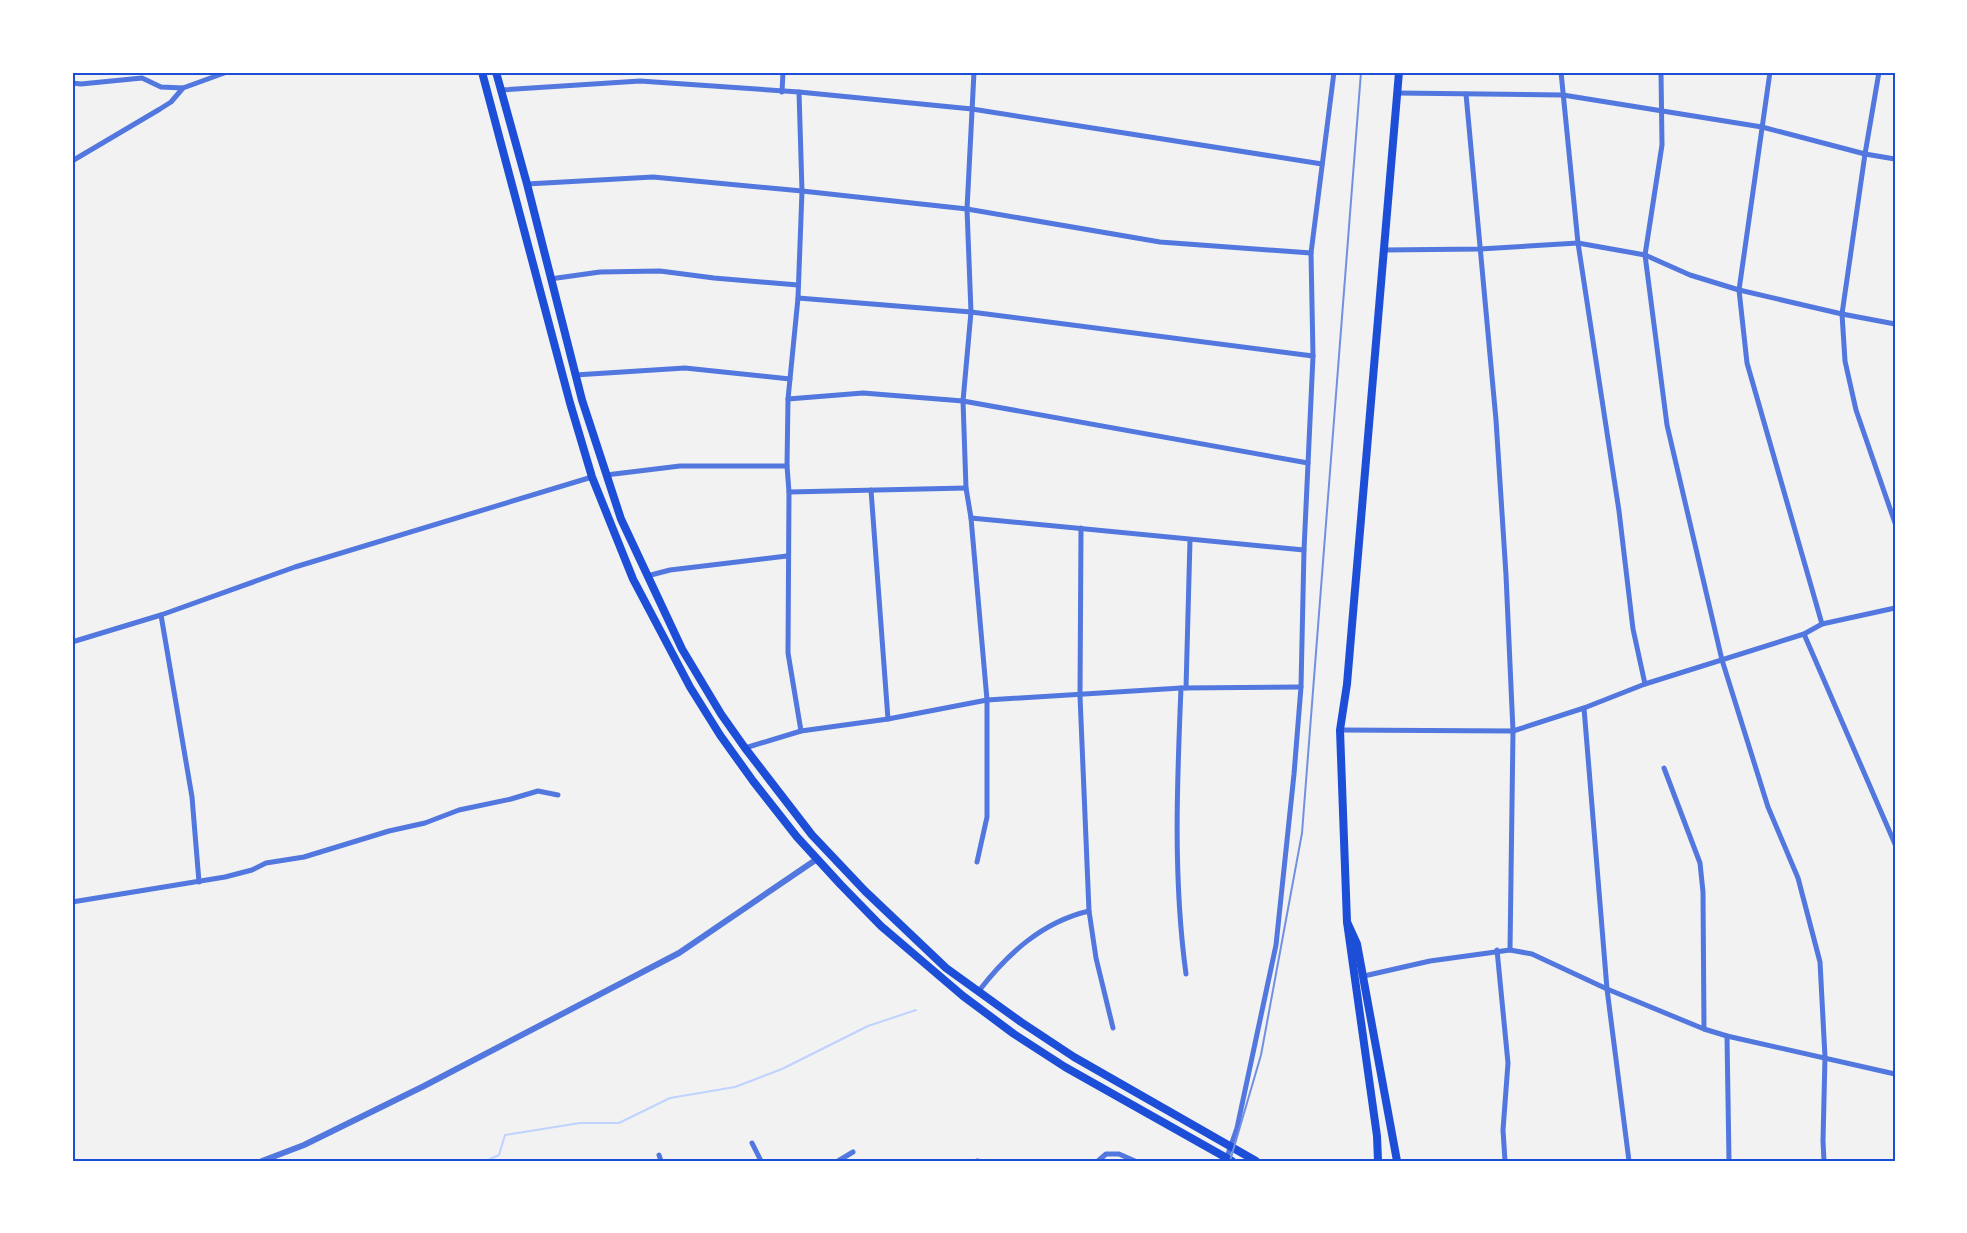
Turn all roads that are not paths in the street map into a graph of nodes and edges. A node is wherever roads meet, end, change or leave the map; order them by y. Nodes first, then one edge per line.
1 (227, 72) edge
2 (482, 72) edge
3 (496, 72) edge
4 (783, 72) edge
5 (974, 72) edge
6 (1334, 72) edge
7 (1399, 72) edge
8 (1561, 72) edge
9 (1661, 72) edge
10 (1770, 72) edge
11 (1879, 72) edge
12 (72, 83) edge
13 (183, 88) junction
14 (501, 90) junction
15 (783, 92) junction
16 (799, 92) junction
17 (1397, 93) junction
18 (1466, 94) junction
19 (1563, 95) junction
20 (972, 109) junction
21 (1660, 109) junction
22 (1762, 127) junction
23 (1865, 154) junction
24 (1895, 159) edge
25 (72, 161) edge
26 (1322, 164) junction
27 (527, 184) junction
28 (802, 191) junction
29 (967, 209) junction
30 (1578, 243) junction
31 (1480, 249) junction
32 (1384, 250) junction
33 (1311, 253) junction
34 (1645, 255) junction
35 (550, 279) junction
36 (798, 285) junction
37 (1739, 290) junction
38 (798, 298) junction
39 (971, 312) junction
40 (1842, 314) junction
41 (1895, 324) edge
42 (1313, 357) junction
43 (575, 375) junction
44 (790, 379) junction
45 (788, 399) junction
46 (963, 401) junction
47 (1308, 463) junction
48 (786, 466) junction
49 (606, 475) junction
50 (592, 477) junction
51 (966, 488) junction
52 (871, 490) junction
53 (789, 492) junction
54 (971, 518) junction
55 (1895, 523) edge
56 (1081, 528) junction
57 (1190, 540) junction
58 (1304, 550) junction
59 (787, 556) junction
60 (647, 576) junction
61 (1895, 608) edge
62 (161, 615) junction
63 (1822, 624) junction
64 (1804, 634) junction
65 (72, 642) edge
66 (1722, 660) junction
67 (1645, 684) junction
68 (1300, 687) junction
69 (1183, 688) junction
70 (1080, 696) junction
71 (987, 700) junction
72 (1584, 708) junction
73 (888, 719) junction
74 (1340, 730) junction
75 (801, 731) junction
76 (1513, 731) junction
77 (745, 748) junction
78 (1664, 768) dead end
79 (558, 795) dead end
80 (1895, 844) edge
81 (817, 859) junction
82 (977, 862) dead end
83 (199, 882) junction
84 (72, 902) edge
85 (1089, 911) junction
86 (1347, 922) junction
87 (1497, 950) junction
88 (1510, 950) junction
89 (1186, 974) dead end
90 (1364, 976) junction
91 (1607, 989) junction
92 (978, 992) junction
93 (1113, 1028) dead end
94 (1704, 1029) junction
95 (1727, 1036) junction
96 (1825, 1057) junction
97 (1895, 1074) edge
98 (752, 1143) dead end
99 (853, 1152) dead end
100 (1224, 1158) edge
101 (262, 1161) edge
102 (761, 1161) edge
103 (838, 1161) edge
104 (1098, 1161) edge
105 (1135, 1161) edge
106 (1232, 1161) edge
107 (1256, 1161) edge
108 (1378, 1161) edge
109 (1396, 1161) edge
110 (1504, 1161) edge
111 (1629, 1161) edge
112 (1730, 1161) edge
113 (1824, 1161) edge

1 - 13 street
2 - 50 main road
3 - 14 main road
4 - 15 street
5 - 20 street
6 - 26 street
7 - 17 main road
8 - 19 street
9 - 21 street
10 - 22 street
11 - 23 street
12 - 13 street
13 - 25 street
14 - 15 street
14 - 27 main road
15 - 16 street
16 - 20 street
16 - 28 street
17 - 18 street
17 - 32 main road
18 - 19 street
18 - 31 street
19 - 21 street
19 - 30 street
20 - 26 street
20 - 29 street
21 - 22 street
21 - 34 street
22 - 23 street
22 - 37 street
23 - 24 street
23 - 40 street
26 - 33 street
27 - 28 street
27 - 35 main road
28 - 29 street
28 - 36 street
29 - 33 street
29 - 39 street
30 - 31 street
30 - 34 street
30 - 67 street
31 - 32 street
31 - 76 street
32 - 74 main road
33 - 42 street
34 - 37 street
34 - 66 street
35 - 36 street
35 - 43 main road
36 - 38 street
37 - 40 street
37 - 63 street
38 - 39 street
38 - 44 street
39 - 42 street
39 - 46 street
40 - 41 street
40 - 55 street
42 - 47 street
43 - 44 street
43 - 49 main road
44 - 45 street
45 - 46 street
45 - 48 street
46 - 47 street
46 - 51 street
47 - 58 street
48 - 49 street
48 - 53 street
49 - 60 main road
50 - 62 street
50 - 81 main road
51 - 52 street
51 - 54 street
52 - 53 street
52 - 73 street
53 - 59 street
54 - 56 street
54 - 71 street
56 - 57 street
56 - 70 street
57 - 58 street
57 - 69 street
58 - 68 street
59 - 60 street
59 - 75 street
60 - 77 main road
61 - 63 street
62 - 65 street
62 - 83 street
63 - 64 street
64 - 66 street
64 - 80 street
66 - 67 street
66 - 96 street
67 - 72 street
68 - 69 street
68 - 100 street
69 - 70 street
69 - 89 street
70 - 71 street
70 - 85 street
71 - 73 street
71 - 82 street
72 - 76 street
72 - 91 street
73 - 75 street
74 - 76 street
74 - 86 main road
75 - 77 street
76 - 88 street
77 - 92 main road
78 - 94 street
79 - 83 street
81 - 100 main road
81 - 101 street
83 - 84 street
85 - 92 street
85 - 93 street
86 - 90 main road
86 - 108 main road
87 - 88 street
87 - 90 street
87 - 110 street
88 - 91 street
90 - 109 main road
91 - 94 street
91 - 111 street
92 - 107 main road
94 - 95 street
95 - 96 street
95 - 112 street
96 - 97 street
96 - 113 street
98 - 102 street
99 - 103 street
100 - 106 main road
104 - 105 street

